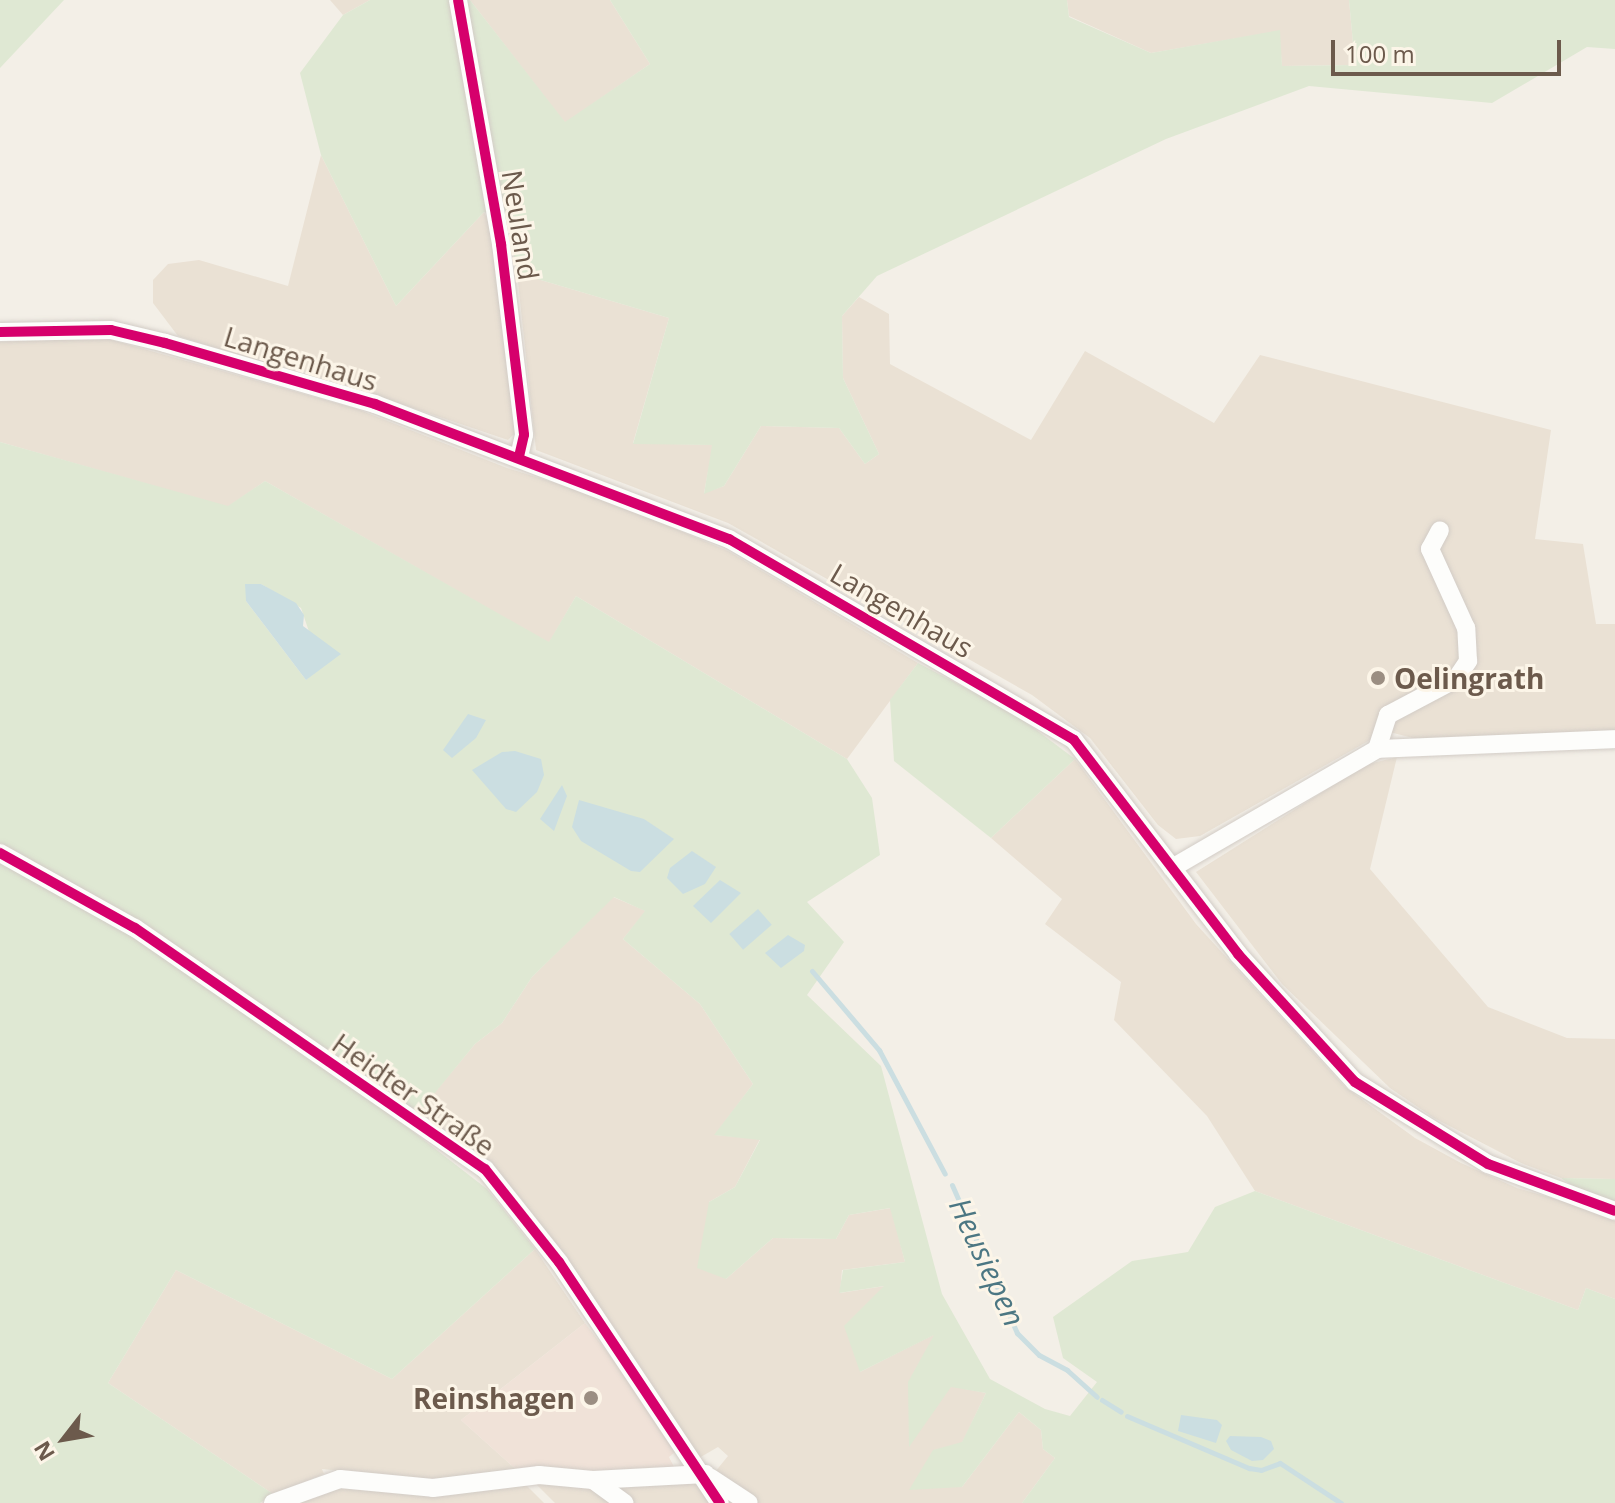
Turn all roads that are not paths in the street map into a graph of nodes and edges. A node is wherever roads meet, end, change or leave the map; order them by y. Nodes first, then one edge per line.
1 (458, 0) edge
2 (0, 332) edge
3 (519, 457) junction
4 (1440, 530) dead end
5 (1615, 739) edge
6 (1377, 749) junction
7 (0, 853) edge
8 (1172, 868) junction
9 (1615, 1211) edge
10 (706, 1474) junction
11 (593, 1480) junction
12 (273, 1503) edge
13 (625, 1503) edge
14 (720, 1503) edge
15 (749, 1503) edge

1 - 3 street, Neuland
2 - 3 street, Langenhaus
3 - 8 street, Langenhaus
4 - 6 street
5 - 6 street
6 - 8 street
7 - 10 street, Heidter Straße
8 - 9 street, Langenhaus
10 - 11 street
10 - 14 street
10 - 15 street
11 - 12 street
11 - 13 street

